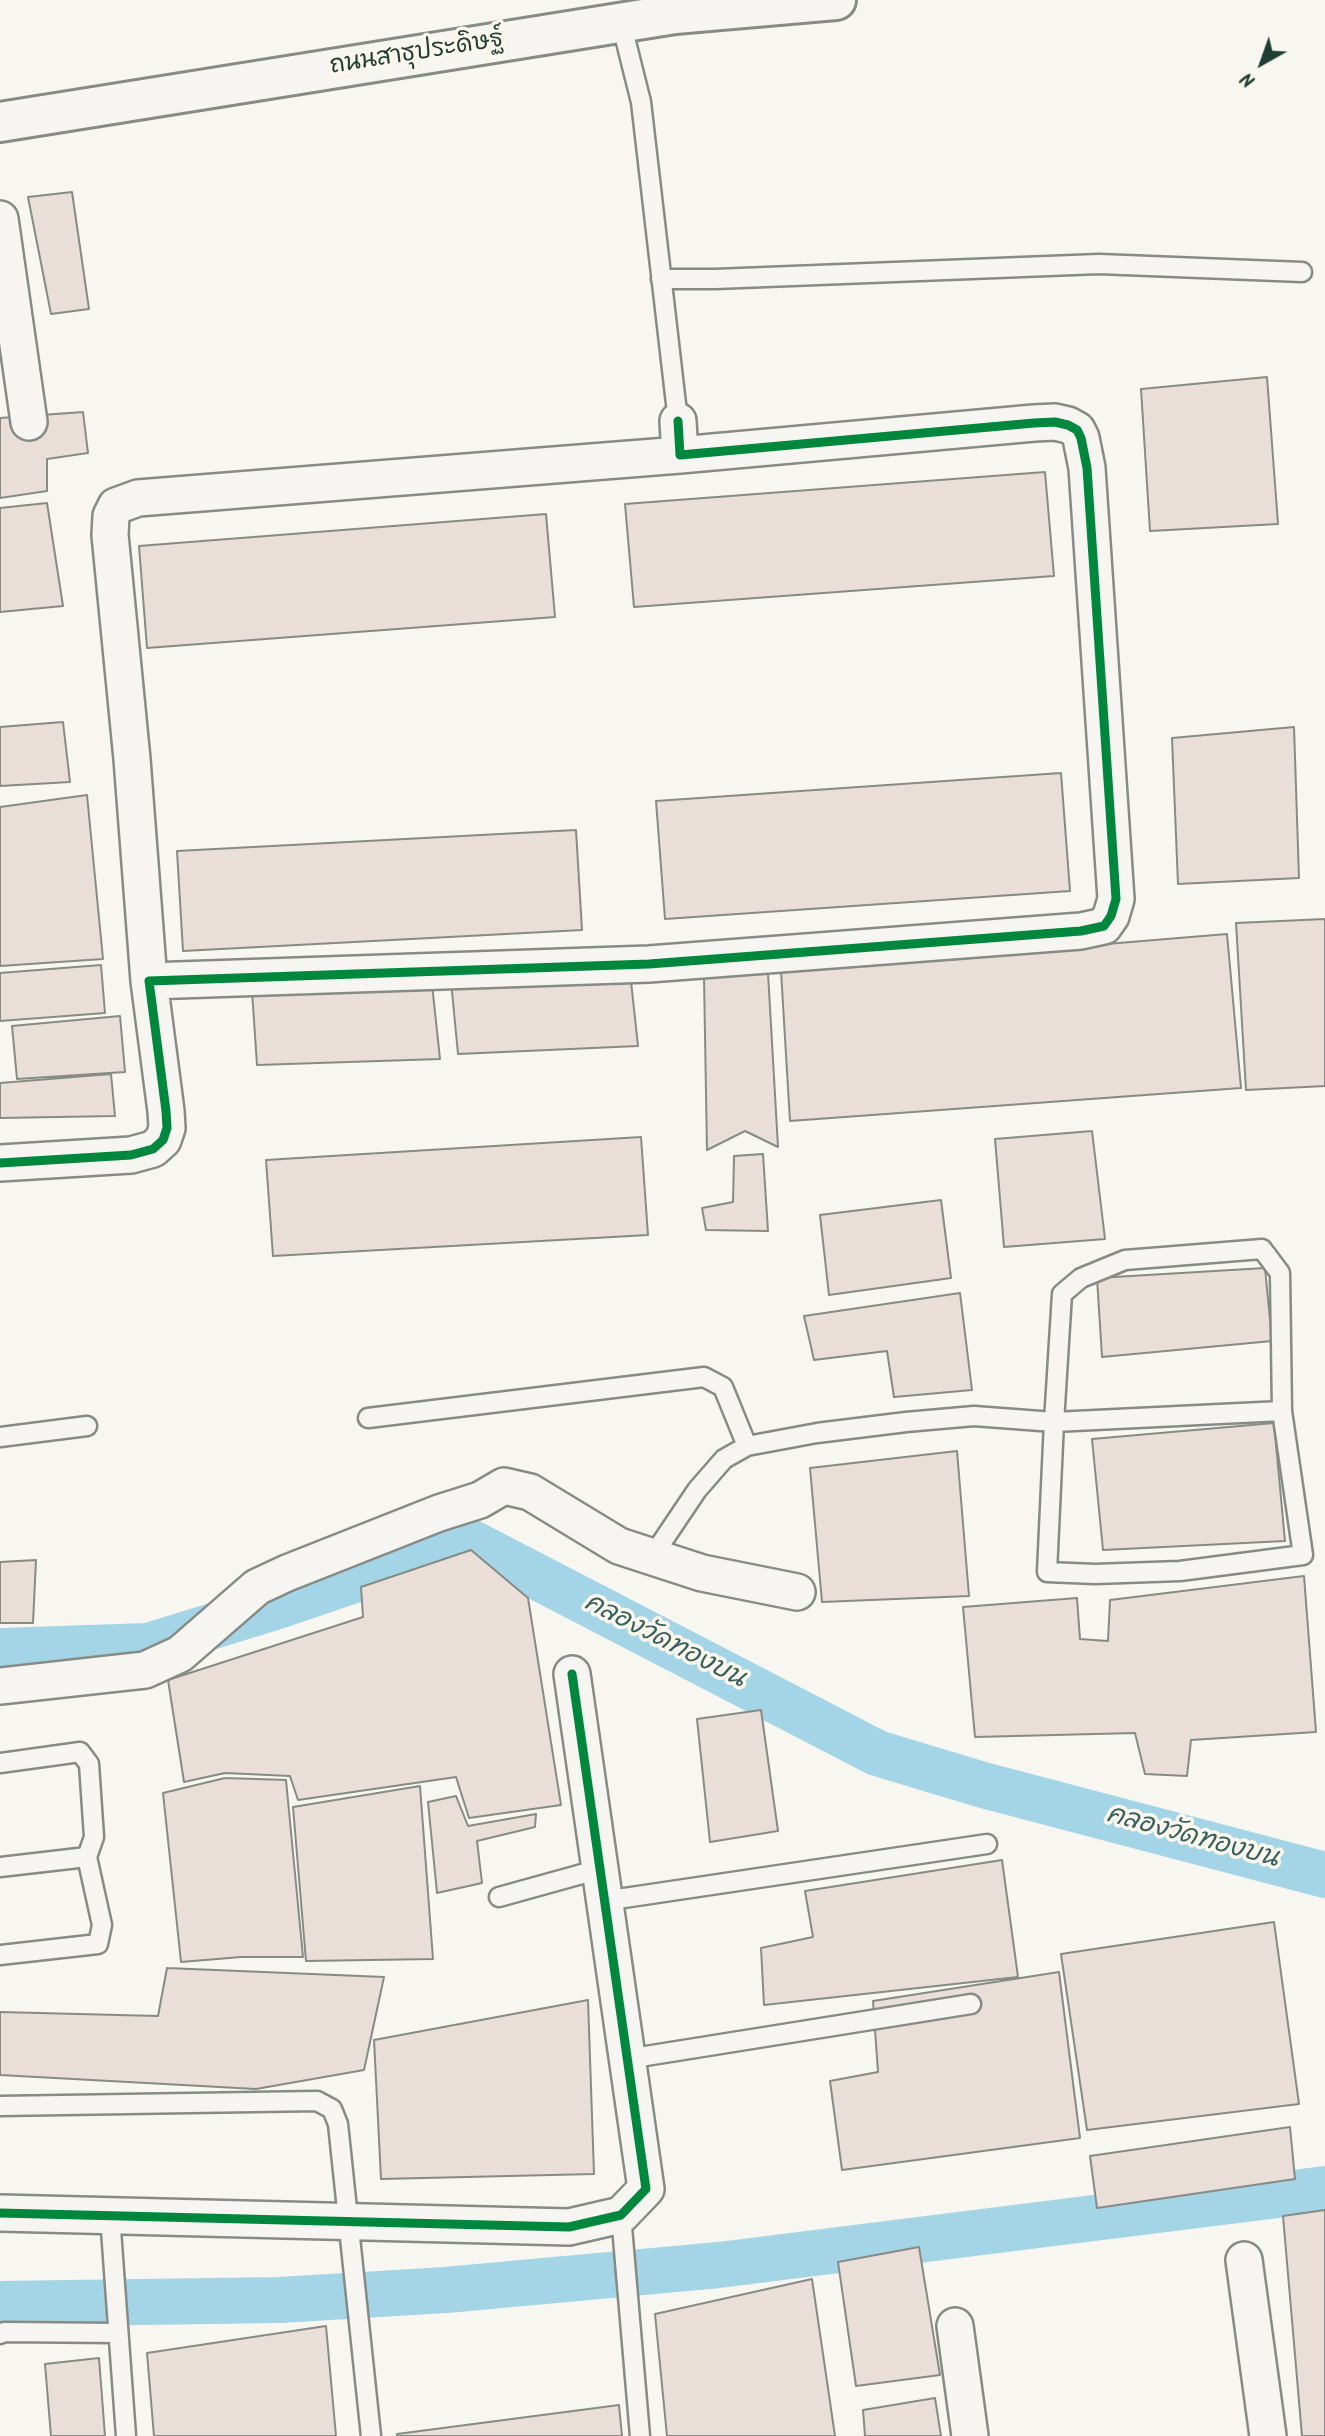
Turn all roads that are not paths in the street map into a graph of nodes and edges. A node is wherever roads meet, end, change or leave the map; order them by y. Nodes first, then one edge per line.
1 (836, 0) edge
2 (675, 7) edge
3 (621, 22) junction
4 (0, 122) edge
5 (0, 219) edge
6 (1302, 272) dead end
7 (662, 279) junction
8 (10, 349) edge
9 (678, 421) joint
10 (29, 422) dead end
11 (680, 455) junction
12 (149, 981) junction
13 (0, 1163) edge
14 (1282, 1411) junction
15 (368, 1418) dead end
16 (1054, 1422) junction
17 (87, 1426) dead end
18 (0, 1437) edge
19 (747, 1446) junction
20 (652, 1557) junction
21 (797, 1592) dead end
22 (572, 1674) dead end
23 (0, 1686) edge
24 (0, 1763) edge
25 (987, 1843) dead end
26 (87, 1857) junction
27 (0, 1867) edge
28 (602, 1885) junction
29 (499, 1897) dead end
30 (0, 1955) edge
31 (971, 2004) dead end
32 (627, 2059) junction
33 (0, 2106) edge
34 (0, 2213) edge
35 (621, 2215) junction
36 (110, 2216) junction
37 (349, 2220) junction
38 (1244, 2260) dead end
39 (955, 2326) dead end
40 (118, 2333) junction
41 (0, 2334) edge
42 (126, 2436) edge
43 (371, 2436) edge
44 (640, 2436) edge
45 (970, 2436) edge
46 (1268, 2436) edge

1 - 2 street, ถนนสาธุประดิษฐ์
2 - 3 street, ถนนสาธุประดิษฐ์
3 - 4 street, ถนนสาธุประดิษฐ์
3 - 7 lane
5 - 8 street
6 - 7 lane
7 - 9 lane
8 - 10 street
9 - 11 street
11 - 12 street
11 - 12 street
12 - 13 street
14 - 16 lane
14 - 16 lane
14 - 16 lane
15 - 19 lane
16 - 19 lane
17 - 18 lane
19 - 20 lane
20 - 21 street
20 - 23 street
22 - 28 street
24 - 26 lane
25 - 28 lane
26 - 27 lane
26 - 30 lane
28 - 29 lane
28 - 32 street
31 - 32 lane
32 - 35 street
33 - 37 lane
34 - 36 street
35 - 37 street
35 - 44 lane
36 - 37 street
36 - 40 lane
37 - 43 lane
38 - 46 street
39 - 45 street
40 - 41 lane
40 - 42 lane

